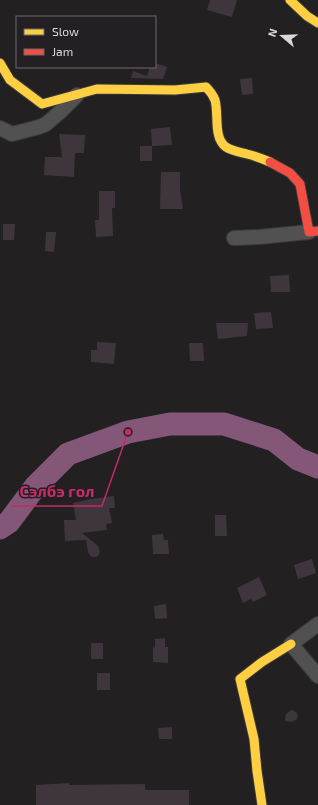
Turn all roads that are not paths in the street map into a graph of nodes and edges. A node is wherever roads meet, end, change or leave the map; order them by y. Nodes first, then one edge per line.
1 (290, 0) edge
2 (318, 23) edge
3 (0, 63) edge
4 (77, 95) junction
5 (0, 128) edge
6 (314, 231) edge
7 (234, 238) dead end
8 (318, 624) edge
9 (291, 644) junction
10 (318, 676) edge
11 (262, 805) edge

1 - 2 street
3 - 4 street
4 - 5 street
4 - 6 street
6 - 7 street
8 - 9 street
9 - 10 street
9 - 11 street

